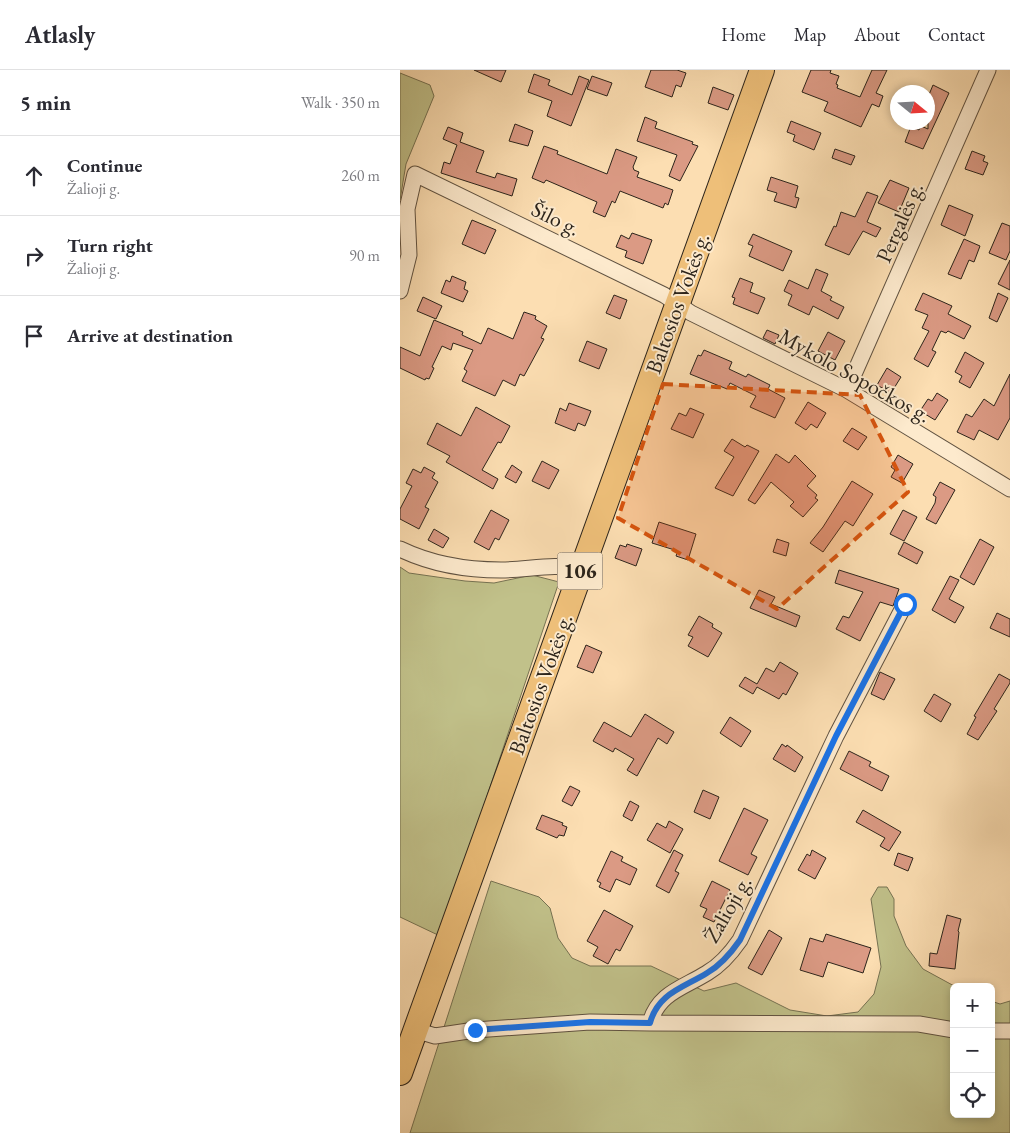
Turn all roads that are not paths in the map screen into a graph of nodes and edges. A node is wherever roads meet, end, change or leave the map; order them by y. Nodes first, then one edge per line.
1 (762, 70) edge
2 (988, 70) edge
3 (400, 291) edge
4 (676, 304) junction
5 (848, 390) junction
6 (1010, 489) edge
7 (400, 549) edge
8 (580, 570) junction
9 (905, 604) dead end
10 (650, 1023) junction
11 (950, 1029) edge
12 (415, 1030) junction
13 (995, 1031) edge
14 (1010, 1031) edge
15 (400, 1073) edge

1 - 4 main road, Baltosios Vokės g. / 106
2 - 5 street, Pergalės g.
3 - 4 street, Šilo g.
4 - 5 street, Mykolo Sopočkos g.
4 - 8 main road, Baltosios Vokės g. / 106
5 - 6 street, Mykolo Sopočkos g.
7 - 8 street
8 - 12 main road, Baltosios Vokės g. / 106
9 - 10 street, Žalioji g.
10 - 11 street
10 - 12 street
12 - 15 main road, Baltosios Vokės g. / 106
13 - 14 street

